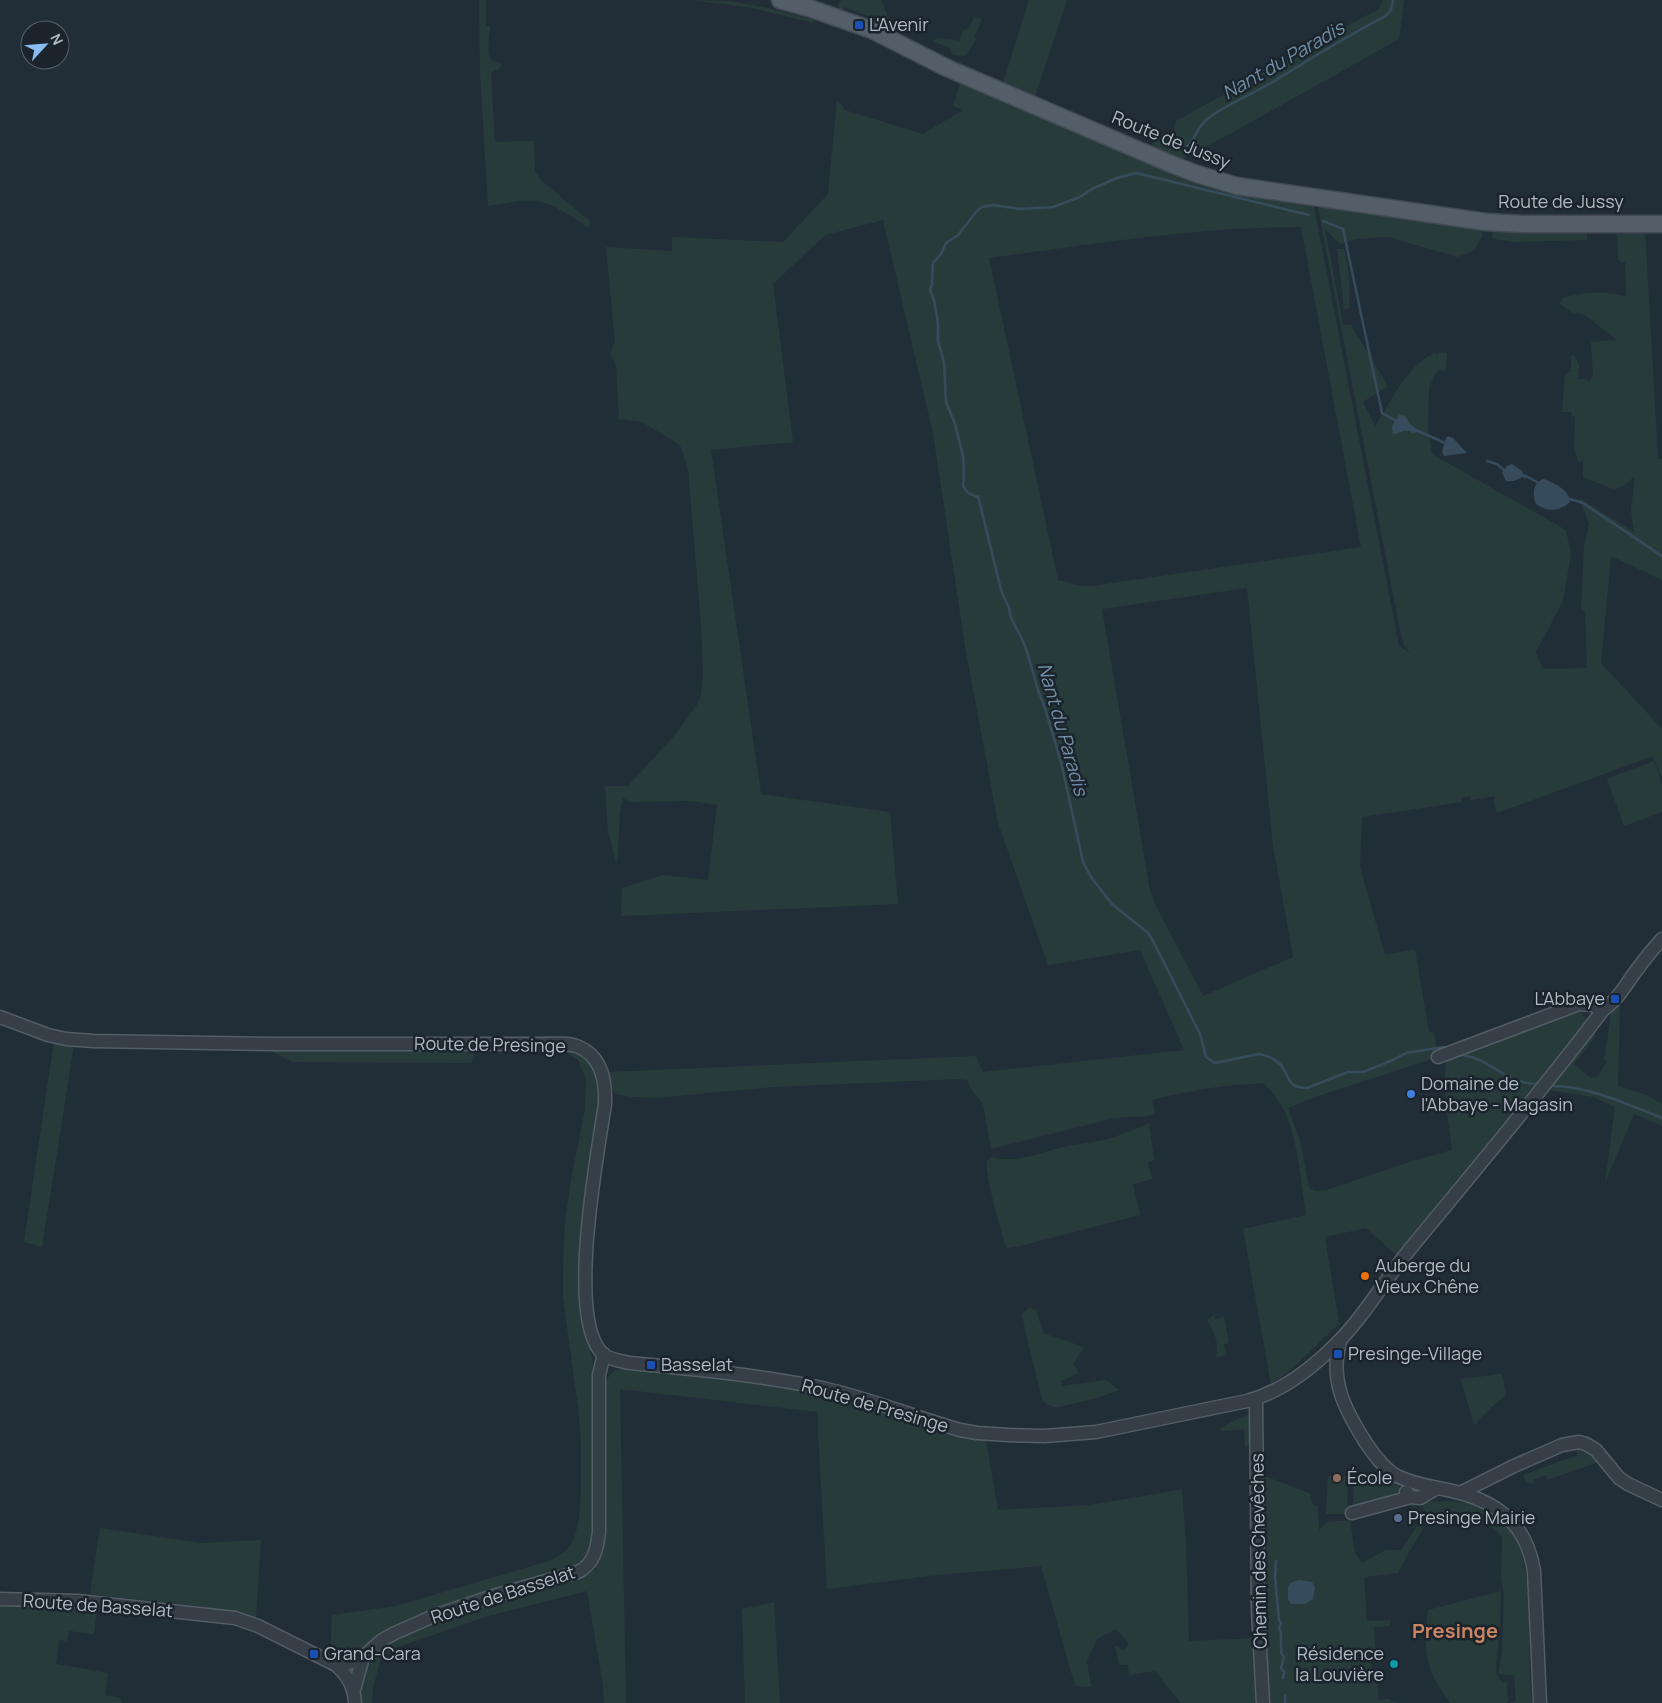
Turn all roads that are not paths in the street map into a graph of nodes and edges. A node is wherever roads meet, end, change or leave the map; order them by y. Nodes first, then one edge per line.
1 (780, 0) edge
2 (1662, 224) edge
3 (1662, 939) edge
4 (1603, 1010) junction
5 (0, 1017) edge
6 (1447, 1054) dead end
7 (1341, 1339) junction
8 (604, 1354) junction
9 (1256, 1399) junction
10 (1395, 1475) junction
11 (1437, 1488) junction
12 (1460, 1493) junction
13 (1411, 1497) junction
14 (1662, 1500) edge
15 (1352, 1513) dead end
16 (0, 1599) edge
17 (363, 1657) junction
18 (336, 1665) junction
19 (354, 1697) edge
20 (1263, 1703) edge
21 (1540, 1703) edge

1 - 2 main road, Route de Jussy
3 - 4 street, Route de Presinge
4 - 6 street
4 - 7 street, Route de Presinge
5 - 8 street, Route de Presinge
7 - 9 street, Route de Presinge
7 - 10 street
8 - 9 street, Route de Presinge
8 - 17 street, Route de Basselat
9 - 20 street, Chemin des Chevêches
10 - 11 street
10 - 13 street
11 - 12 street
11 - 13 street
12 - 14 street
12 - 21 street
13 - 15 street
16 - 18 street, Route de Basselat
17 - 18 street, Route de Basselat
17 - 19 street
18 - 19 street

